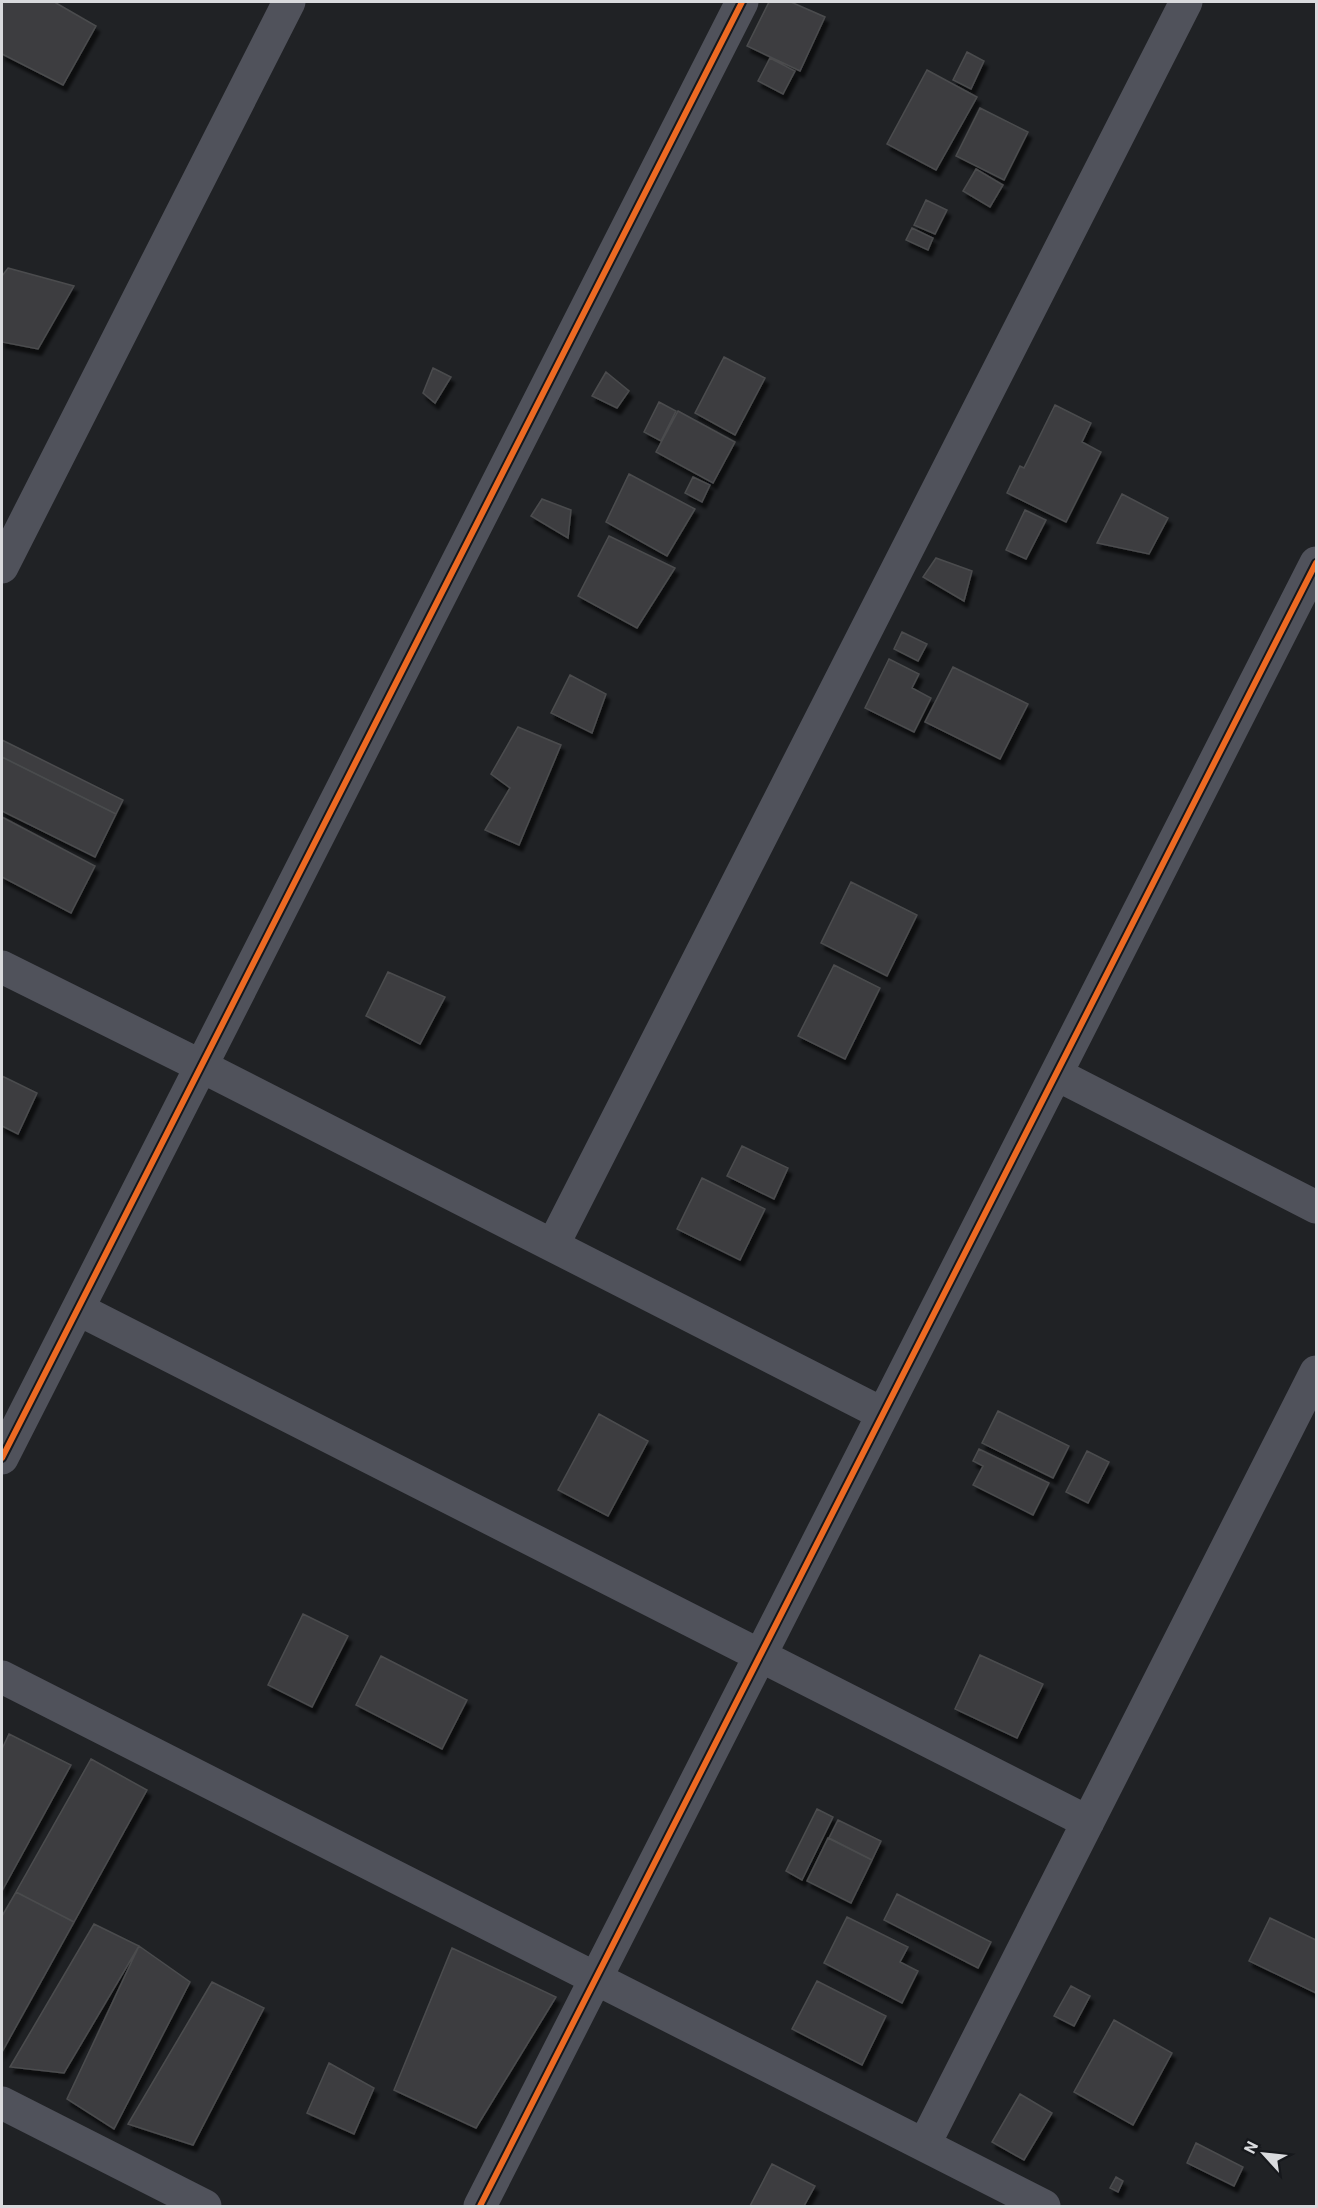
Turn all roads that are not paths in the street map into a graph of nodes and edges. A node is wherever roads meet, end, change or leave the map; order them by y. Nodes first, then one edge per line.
1 (289, 2) edge
2 (742, 2) edge
3 (1186, 2) edge
4 (1317, 563) edge
5 (2, 567) edge
6 (2, 968) edge
7 (201, 1066) junction
8 (1056, 1074) junction
9 (1317, 1207) edge
10 (553, 1245) junction
11 (78, 1308) junction
12 (1317, 1372) edge
13 (884, 1414) junction
14 (2, 1458) edge
15 (761, 1656) junction
16 (2, 1677) edge
17 (1088, 1822) junction
18 (596, 1979) junction
19 (2, 2103) edge
20 (924, 2145) junction
21 (206, 2206) edge
22 (480, 2206) edge
23 (1044, 2206) edge

1 - 5 street
2 - 7 street
3 - 10 street
4 - 8 street
6 - 7 street
7 - 10 street
7 - 11 street
8 - 9 street
8 - 13 street
10 - 13 street
11 - 14 street
11 - 15 street
12 - 17 street
13 - 15 street
15 - 17 street
15 - 18 street
16 - 18 street
17 - 20 street
18 - 20 street
18 - 22 street
19 - 21 street
20 - 23 street

